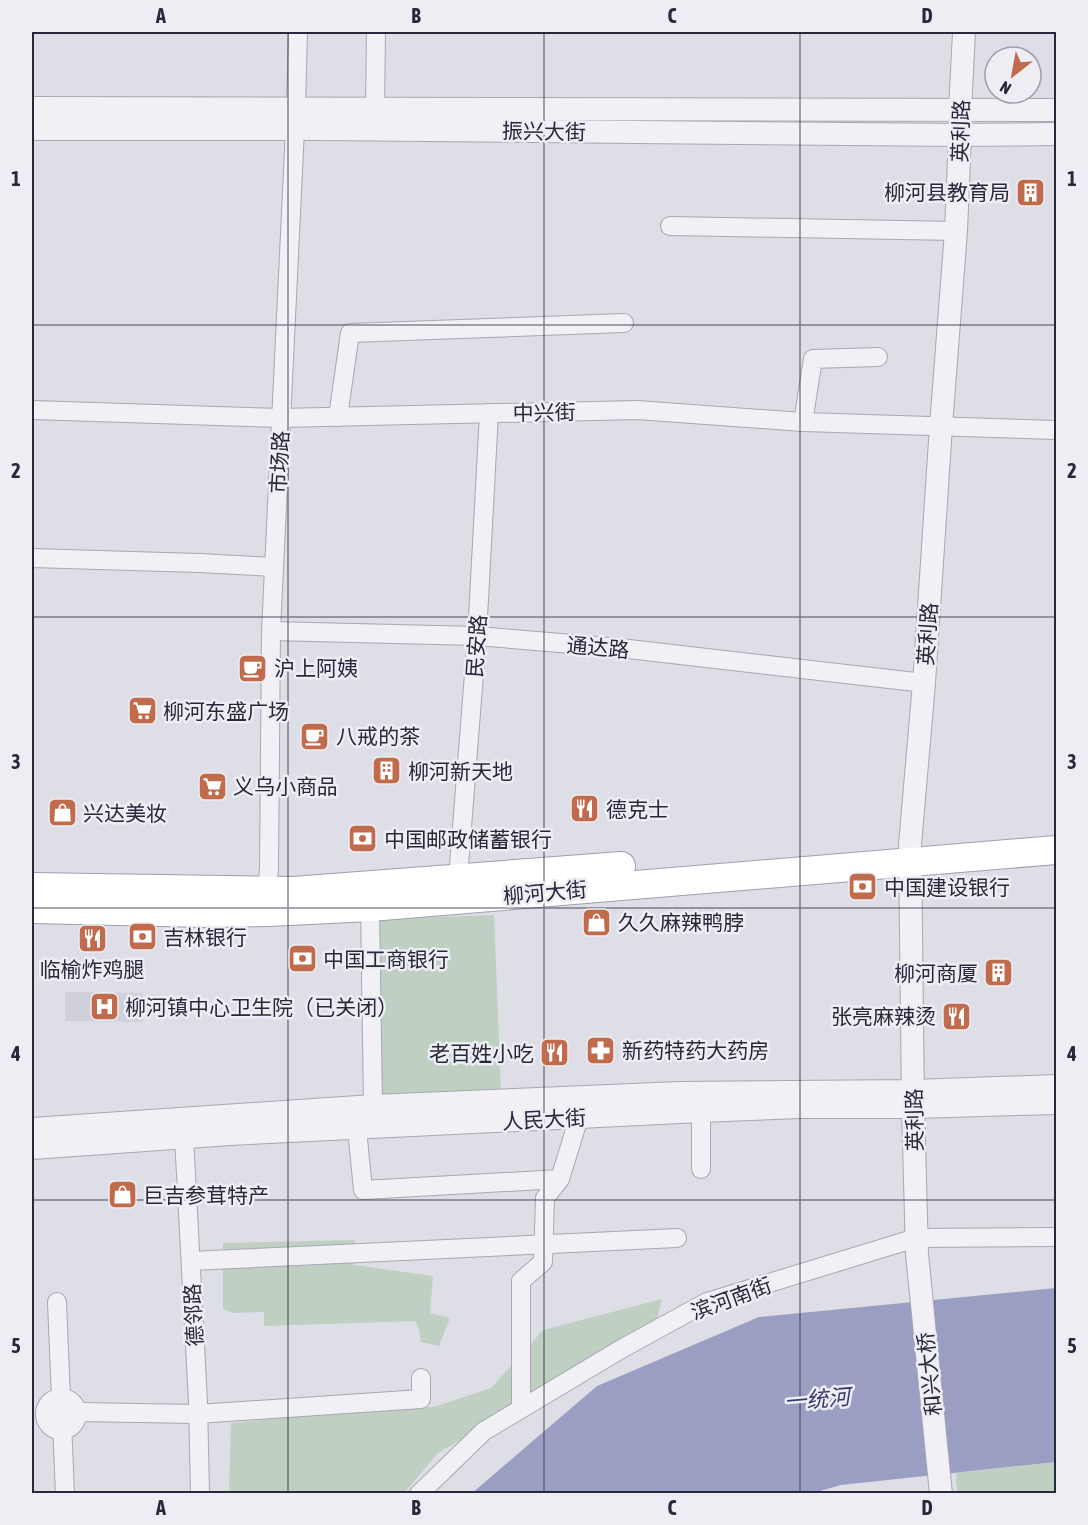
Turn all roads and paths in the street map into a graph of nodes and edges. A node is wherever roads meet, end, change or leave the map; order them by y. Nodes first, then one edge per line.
1 (298, 32) edge
2 (376, 32) edge
3 (964, 32) edge
4 (32, 108) edge
5 (375, 109) junction
6 (960, 110) junction
7 (1056, 110) edge
8 (296, 119) junction
9 (32, 129) edge
10 (1056, 134) edge
11 (960, 135) junction
12 (670, 226) dead end
13 (956, 231) junction
14 (624, 323) dead end
15 (878, 357) dead end
16 (32, 410) edge
17 (489, 413) junction
18 (338, 417) junction
19 (281, 418) junction
20 (803, 422) junction
21 (941, 426) junction
22 (1056, 430) edge
23 (32, 558) edge
24 (274, 567) junction
25 (271, 631) junction
26 (477, 636) junction
27 (924, 683) junction
28 (1056, 834) edge
29 (1056, 850) edge
30 (910, 853) junction
31 (458, 879) junction
32 (32, 887) edge
33 (267, 892) junction
34 (370, 907) junction
35 (32, 909) edge
36 (1056, 1086) edge
37 (913, 1099) junction
38 (1056, 1103) edge
39 (579, 1107) junction
40 (701, 1111) junction
41 (363, 1114) junction
42 (32, 1129) edge
43 (184, 1137) junction
44 (32, 1148) edge
45 (701, 1169) dead end
46 (560, 1179) junction
47 (1056, 1237) edge
48 (676, 1238) dead end
49 (543, 1245) junction
50 (917, 1246) junction
51 (191, 1261) junction
52 (57, 1302) dead end
53 (421, 1378) dead end
54 (62, 1398) junction
55 (521, 1404) dead end
56 (38, 1412) edge
57 (78, 1412) junction
58 (198, 1414) junction
59 (63, 1430) junction
60 (66, 1494) edge
61 (200, 1494) edge
62 (419, 1494) edge
63 (941, 1494) edge

1 - 8 street, 市场路
2 - 5 street
3 - 6 street, 英利路
4 - 8 street, 振兴大街
5 - 6 street, 振兴大街
5 - 8 street, 振兴大街
6 - 7 street, 振兴大街
6 - 11 street, 英利路
8 - 9 street, 振兴大街
8 - 11 street, 振兴大街
8 - 19 street, 市场路
10 - 11 street, 振兴大街
11 - 13 street, 英利路
12 - 13 street
13 - 21 street, 英利路
14 - 18 street
15 - 20 street
16 - 19 street, 中兴街
17 - 18 street, 中兴街
17 - 20 street, 中兴街
17 - 26 street, 民安路
18 - 19 street, 中兴街
19 - 24 street, 市场路
20 - 21 street, 中兴街
21 - 22 street, 中兴街
21 - 27 street, 英利路
23 - 24 street
24 - 25 street, 市场路
25 - 26 street, 通达路
25 - 33 street, 市场路
26 - 27 street, 通达路
26 - 31 street, 民安路
27 - 30 street, 英利路
28 - 30 main road, 柳河大街
29 - 30 main road, 柳河大街
30 - 31 main road, 柳河大街
30 - 34 main road, 柳河大街
30 - 37 street, 英利路
31 - 33 main road, 柳河大街
32 - 33 main road, 柳河大街
34 - 35 main road, 柳河大街
34 - 41 street
36 - 37 street, 人民大街
37 - 38 street, 人民大街
37 - 39 street, 人民大街
37 - 40 street, 人民大街
37 - 50 street, 英利路
39 - 40 street, 人民大街
39 - 41 street, 人民大街
39 - 46 street
40 - 45 street
41 - 42 street, 人民大街
41 - 43 street, 人民大街
41 - 46 street
43 - 44 street, 人民大街
43 - 51 street, 德邻路
46 - 49 street
47 - 50 street, 滨河南街
48 - 49 street
49 - 51 street
49 - 55 street
50 - 62 street, 滨河南街
50 - 63 street, 和兴大桥
51 - 58 street, 德邻路
52 - 54 street
53 - 58 street
54 - 56 street
54 - 57 street
54 - 59 street
56 - 59 street
57 - 58 street
57 - 59 street
58 - 61 street, 德邻路
59 - 60 street

